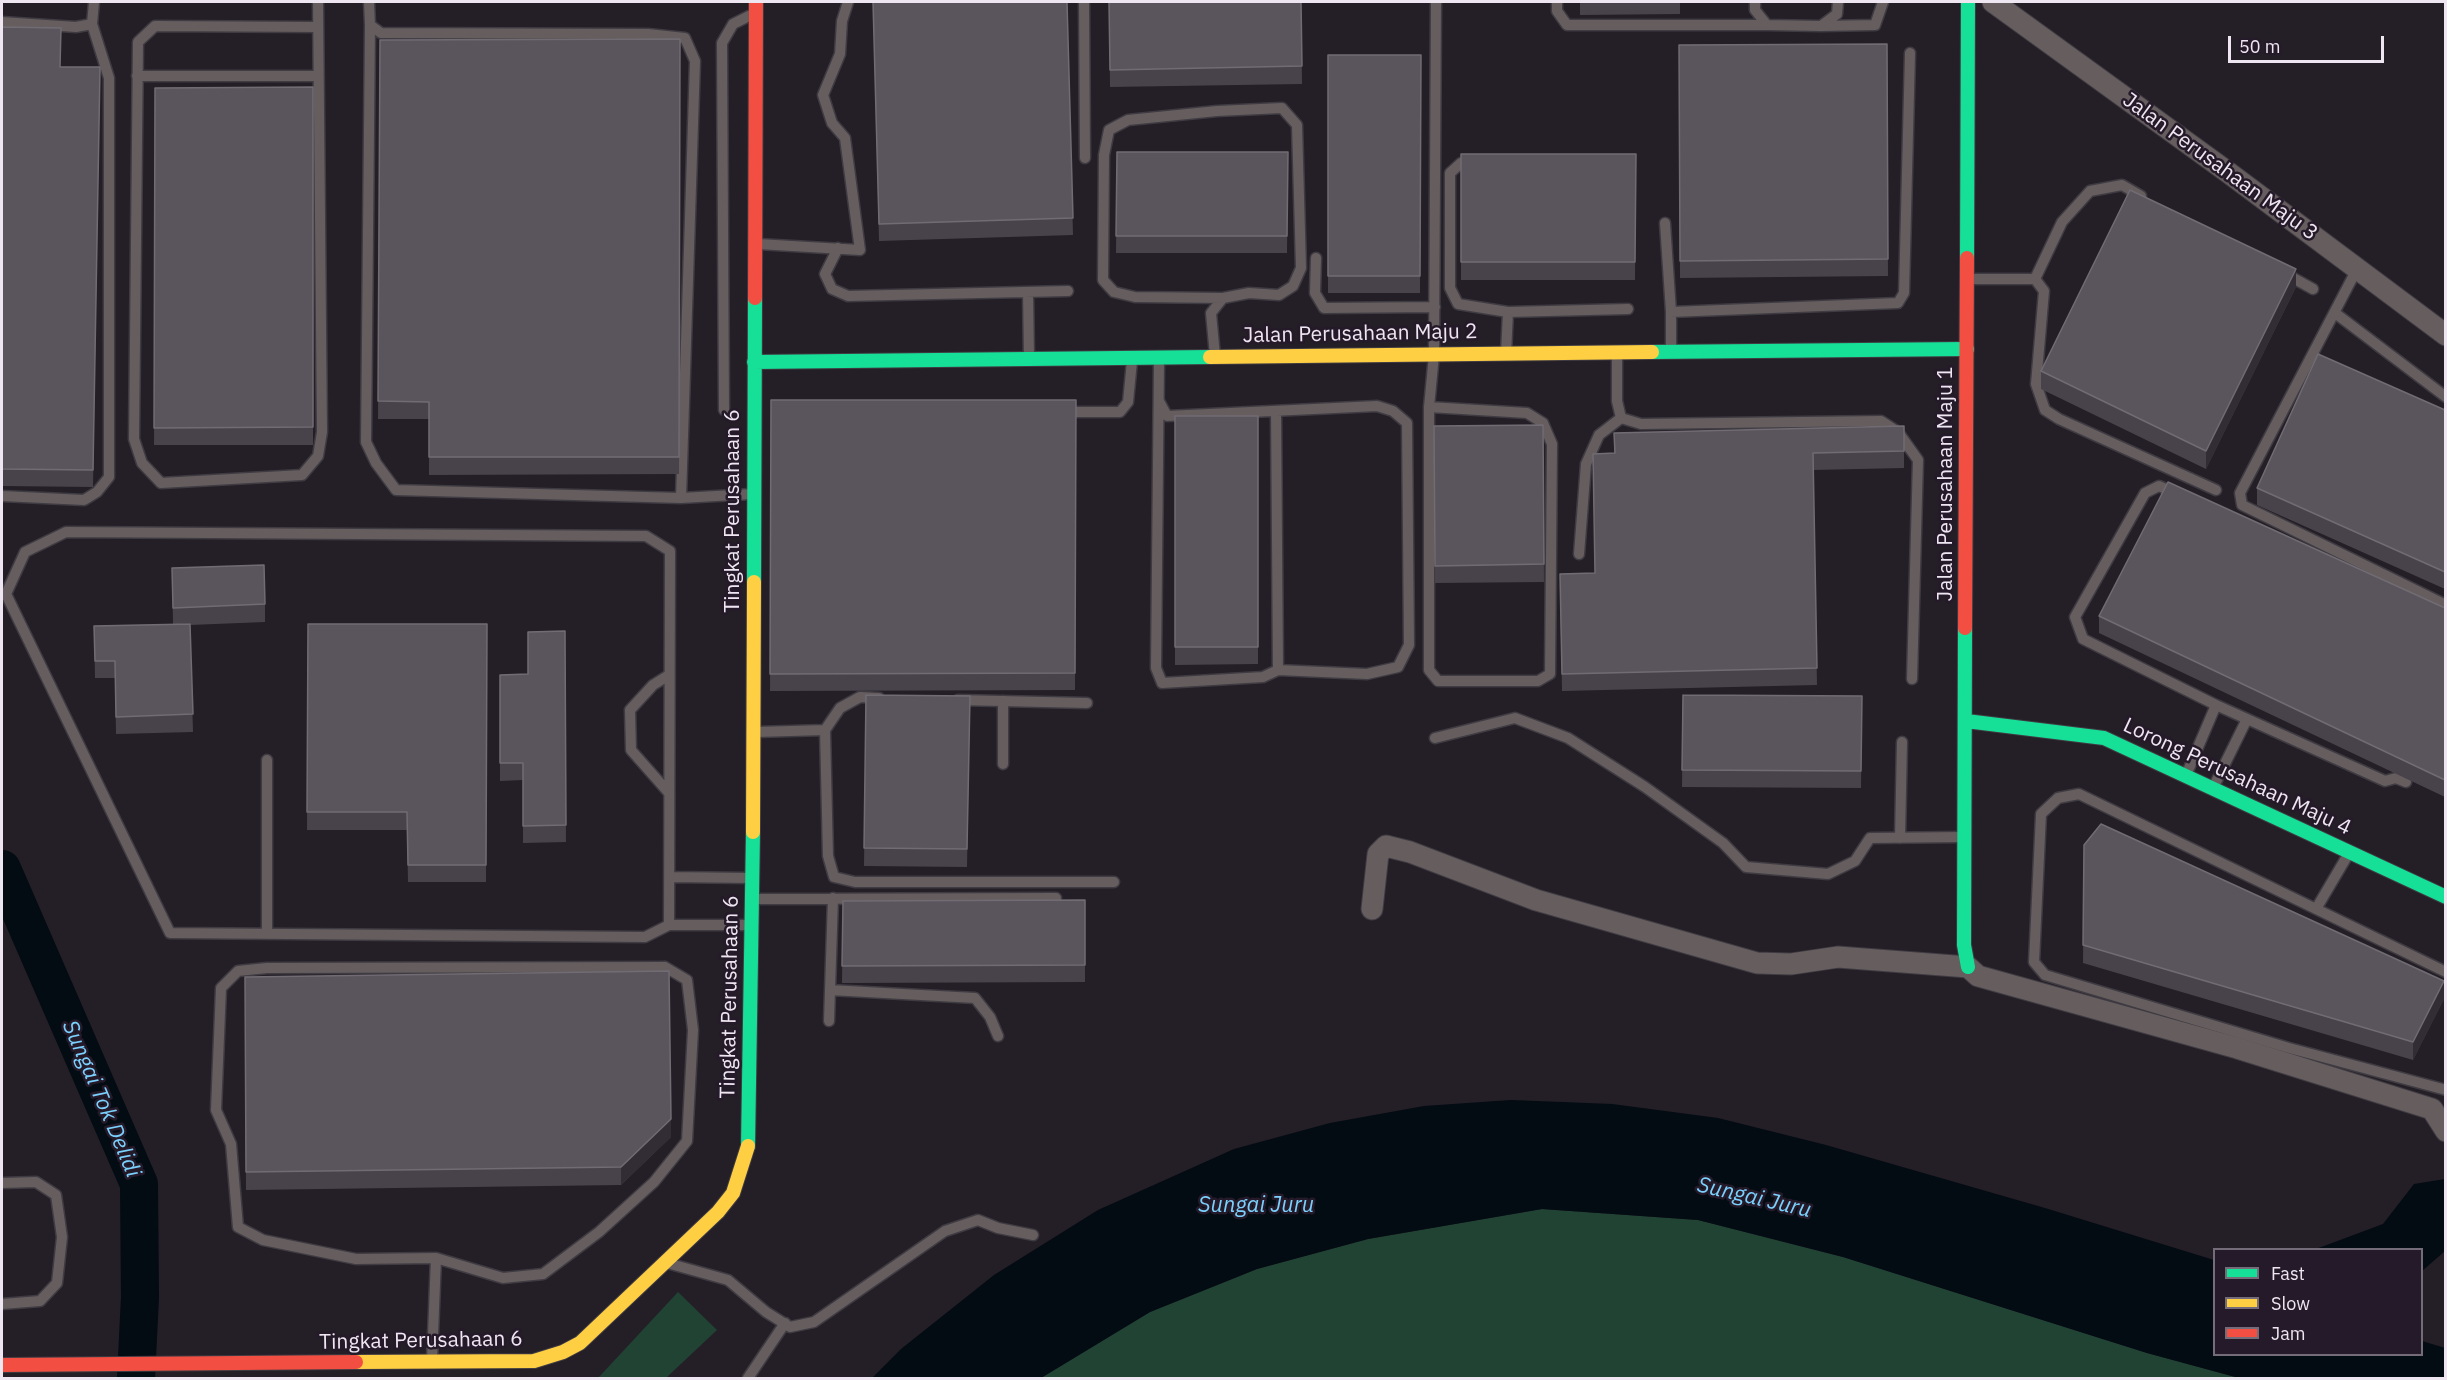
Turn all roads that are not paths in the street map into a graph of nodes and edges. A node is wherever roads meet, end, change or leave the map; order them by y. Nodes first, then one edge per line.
1 (94, 2) edge
2 (318, 2) edge
3 (369, 2) edge
4 (848, 2) edge
5 (1084, 2) edge
6 (1437, 2) edge
7 (1557, 2) edge
8 (1755, 2) edge
9 (1838, 2) edge
10 (1884, 2) edge
11 (1968, 2) edge
12 (1993, 2) edge
13 (756, 7) edge
14 (2, 22) edge
15 (92, 24) junction
16 (370, 25) junction
17 (1767, 25) junction
18 (1821, 26) junction
19 (317, 27) junction
20 (1910, 53) dead end
21 (137, 75) junction
22 (316, 76) junction
23 (1084, 158) dead end
24 (1484, 163) edge
25 (2152, 202) edge
26 (1665, 223) dead end
27 (755, 243) junction
28 (838, 248) junction
29 (1317, 258) dead end
30 (2273, 267) edge
31 (2357, 269) junction
32 (1967, 279) junction
33 (2035, 279) junction
34 (2313, 289) dead end
35 (1068, 291) dead end
36 (1028, 292) junction
37 (1223, 298) junction
38 (1435, 307) junction
39 (1629, 309) dead end
40 (1508, 312) junction
41 (1671, 312) junction
42 (2335, 313) junction
43 (2445, 335) edge
44 (1967, 349) junction
45 (1671, 352) junction
46 (1617, 353) junction
47 (1506, 354) junction
48 (1434, 355) junction
49 (1159, 357) junction
50 (1215, 357) junction
51 (1132, 358) junction
52 (1029, 359) junction
53 (754, 362) junction
54 (2445, 398) edge
55 (1159, 401) junction
56 (1429, 407) junction
57 (724, 410) dead end
58 (1276, 411) junction
59 (1073, 412) edge
60 (1621, 418) junction
61 (2216, 490) dead end
62 (754, 494) junction
63 (2, 496) edge
64 (681, 498) junction
65 (2191, 500) edge
66 (1580, 554) dead end
67 (2445, 605) edge
68 (1278, 670) junction
69 (669, 675) junction
70 (1912, 679) dead end
71 (896, 698) edge
72 (943, 700) edge
73 (1003, 701) junction
74 (1087, 703) dead end
75 (2216, 705) junction
76 (2247, 719) junction
77 (1966, 721) junction
78 (825, 730) junction
79 (753, 732) junction
80 (1435, 738) dead end
81 (1902, 742) dead end
82 (267, 760) dead end
83 (1003, 764) dead end
84 (2185, 776) junction
85 (2406, 782) dead end
86 (2212, 789) junction
87 (669, 793) junction
88 (1965, 837) junction
89 (1899, 838) junction
90 (2349, 852) junction
91 (670, 877) junction
92 (753, 878) junction
93 (1114, 882) dead end
94 (2445, 897) edge
95 (833, 898) junction
96 (1056, 898) edge
97 (753, 899) junction
98 (1372, 909) dead end
99 (2316, 909) junction
100 (669, 925) junction
101 (752, 926) junction
102 (267, 934) junction
103 (1968, 967) junction
104 (2445, 972) edge
105 (830, 990) junction
106 (829, 1021) dead end
107 (998, 1036) dead end
108 (2445, 1090) edge
109 (2445, 1131) edge
110 (2, 1183) edge
111 (1033, 1235) dead end
112 (436, 1258) junction
113 (664, 1263) junction
114 (2, 1304) edge
115 (785, 1323) junction
116 (431, 1363) junction
117 (2, 1365) edge
118 (748, 1378) edge

1 - 15 lane
2 - 19 lane
3 - 16 lane
4 - 28 lane
5 - 23 lane
6 - 38 lane
7 - 17 lane
8 - 17 lane
9 - 18 lane
10 - 18 lane
11 - 32 street, Jalan Perusahaan Maju 1
12 - 31 street, Jalan Perusahaan Maju 3
13 - 27 street, Tingkat Perusahaan 6
13 - 57 lane
14 - 15 lane
15 - 63 lane
16 - 64 lane
16 - 64 lane
17 - 18 lane
19 - 21 lane
19 - 22 lane
20 - 41 lane
21 - 22 lane
21 - 22 lane
24 - 40 lane
25 - 33 lane
26 - 41 lane
27 - 28 lane
27 - 53 street, Tingkat Perusahaan 6
28 - 36 lane
29 - 38 lane
30 - 34 lane
31 - 42 lane
31 - 43 street, Jalan Perusahaan Maju 3
32 - 33 lane
32 - 44 street, Jalan Perusahaan Maju 1
33 - 61 lane
35 - 36 lane
36 - 52 lane
37 - 37 lane
37 - 50 lane
38 - 48 lane
39 - 40 lane
40 - 47 lane
41 - 45 lane
42 - 54 lane
42 - 67 lane
44 - 45 street, Jalan Perusahaan Maju 2
44 - 77 street, Jalan Perusahaan Maju 1
45 - 46 street, Jalan Perusahaan Maju 2
46 - 47 street, Jalan Perusahaan Maju 2
46 - 60 lane
47 - 48 street, Jalan Perusahaan Maju 2
48 - 50 street, Jalan Perusahaan Maju 2
48 - 56 lane
49 - 50 street, Jalan Perusahaan Maju 2
49 - 51 street, Jalan Perusahaan Maju 2
49 - 55 lane
51 - 52 street, Jalan Perusahaan Maju 2
51 - 59 lane
52 - 53 street, Jalan Perusahaan Maju 2
53 - 62 street, Tingkat Perusahaan 6
55 - 58 lane
55 - 68 lane
56 - 56 lane
58 - 68 lane
58 - 68 lane
60 - 66 lane
60 - 70 lane
62 - 64 lane
62 - 79 street, Tingkat Perusahaan 6
65 - 75 lane
69 - 87 lane
69 - 87 lane
69 - 102 lane
71 - 78 lane
72 - 73 lane
73 - 74 lane
73 - 83 lane
75 - 76 lane
75 - 84 lane
76 - 85 lane
76 - 86 lane
77 - 84 street, Lorong Perusahaan Maju 4
77 - 88 street, Jalan Perusahaan Maju 1
78 - 79 lane
78 - 93 lane
79 - 92 street, Tingkat Perusahaan 6
80 - 89 lane
81 - 89 lane
82 - 102 lane
84 - 86 street, Lorong Perusahaan Maju 4
86 - 90 street, Lorong Perusahaan Maju 4
87 - 91 lane
88 - 89 lane
88 - 103 street, Jalan Perusahaan Maju 1
90 - 94 street, Lorong Perusahaan Maju 4
90 - 99 lane
91 - 92 lane
91 - 100 lane
92 - 97 street, Tingkat Perusahaan 6
95 - 96 lane
95 - 97 lane
95 - 105 lane
97 - 101 street, Tingkat Perusahaan 6
98 - 103 street
99 - 104 lane
99 - 108 lane
100 - 101 lane
100 - 102 lane
101 - 113 street, Tingkat Perusahaan 6
103 - 109 street
105 - 106 lane
105 - 107 lane
110 - 114 lane
111 - 115 lane
112 - 112 lane
112 - 116 lane
113 - 115 lane
113 - 116 street, Tingkat Perusahaan 6
115 - 118 lane
116 - 117 street, Tingkat Perusahaan 6

